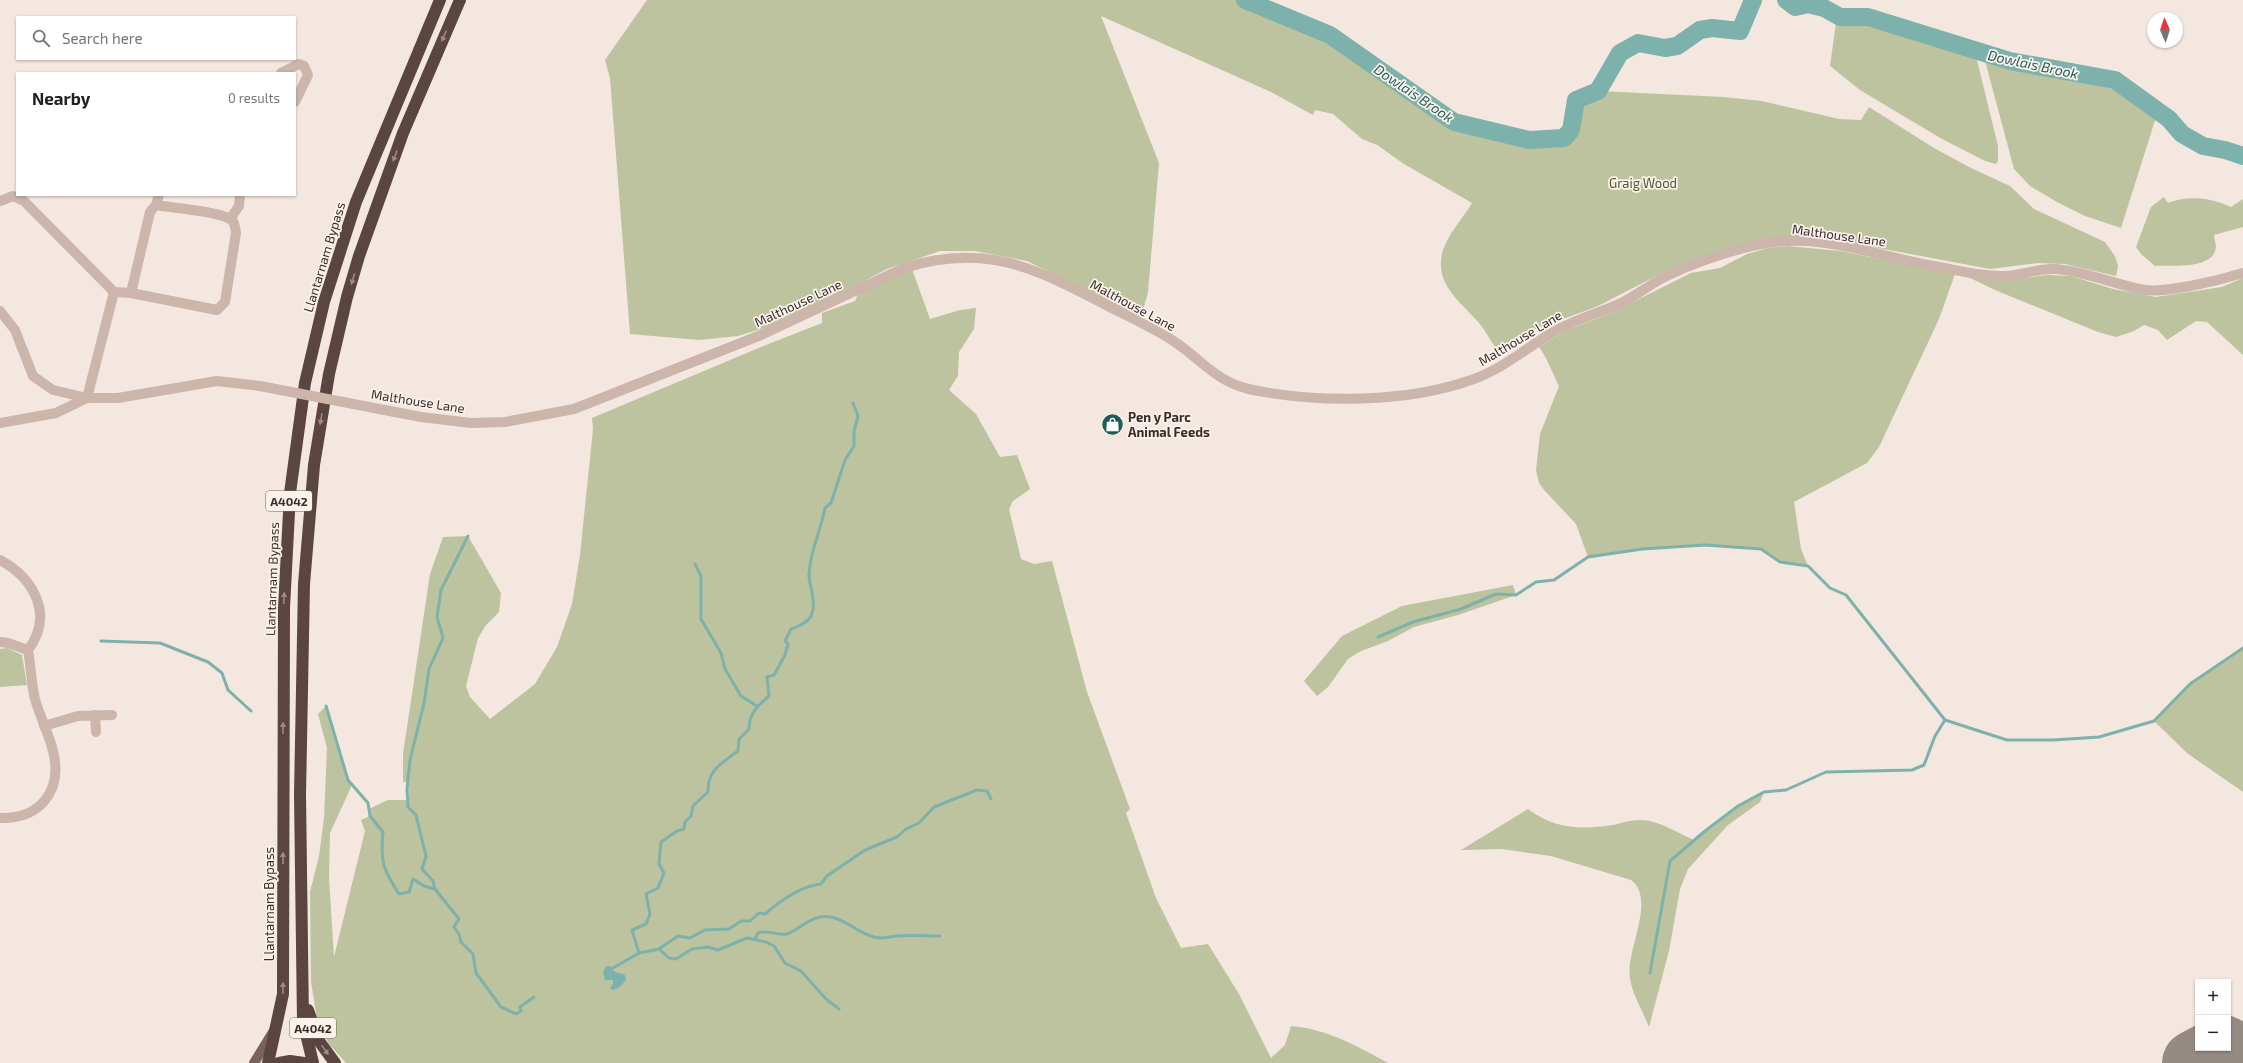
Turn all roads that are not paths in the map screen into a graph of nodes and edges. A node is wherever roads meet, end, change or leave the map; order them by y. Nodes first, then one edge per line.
1 (440, 0) edge
2 (460, 0) edge
3 (283, 72) edge
4 (296, 100) edge
5 (159, 196) edge
6 (240, 196) edge
7 (0, 201) edge
8 (156, 205) junction
9 (230, 218) junction
10 (2243, 273) edge
11 (114, 292) junction
12 (131, 293) junction
13 (0, 311) edge
14 (87, 398) junction
15 (0, 423) edge
16 (0, 560) edge
17 (0, 642) edge
18 (28, 650) junction
19 (96, 715) junction
20 (112, 715) dead end
21 (44, 726) junction
22 (96, 732) dead end
23 (0, 818) edge
24 (301, 988) junction
25 (276, 1026) junction
26 (254, 1063) edge
27 (268, 1063) edge
28 (279, 1063) edge
29 (304, 1063) edge
30 (313, 1063) edge
31 (335, 1063) edge

25 -> 1 highway, Llantarnam Bypass / A4042
2 -> 24 highway, A4042
3 - 4 street
5 - 8 street
6 - 9 street
7 - 11 street
8 - 9 street
8 - 12 street
9 - 12 street
10 - 14 street, Malthouse Lane, bridge
11 - 12 street
11 - 14 street
13 - 14 street
14 - 15 street, Malthouse Lane
16 - 18 street
17 - 18 street
18 - 21 street
19 - 20 street
19 - 21 street
19 - 22 street
21 - 23 street
24 - 30 highway, A4042
24 -> 31 highway, A4042
25 - 26 main road
25 - 27 highway, Llantarnam Bypass / A4042
28 - 29 highway

